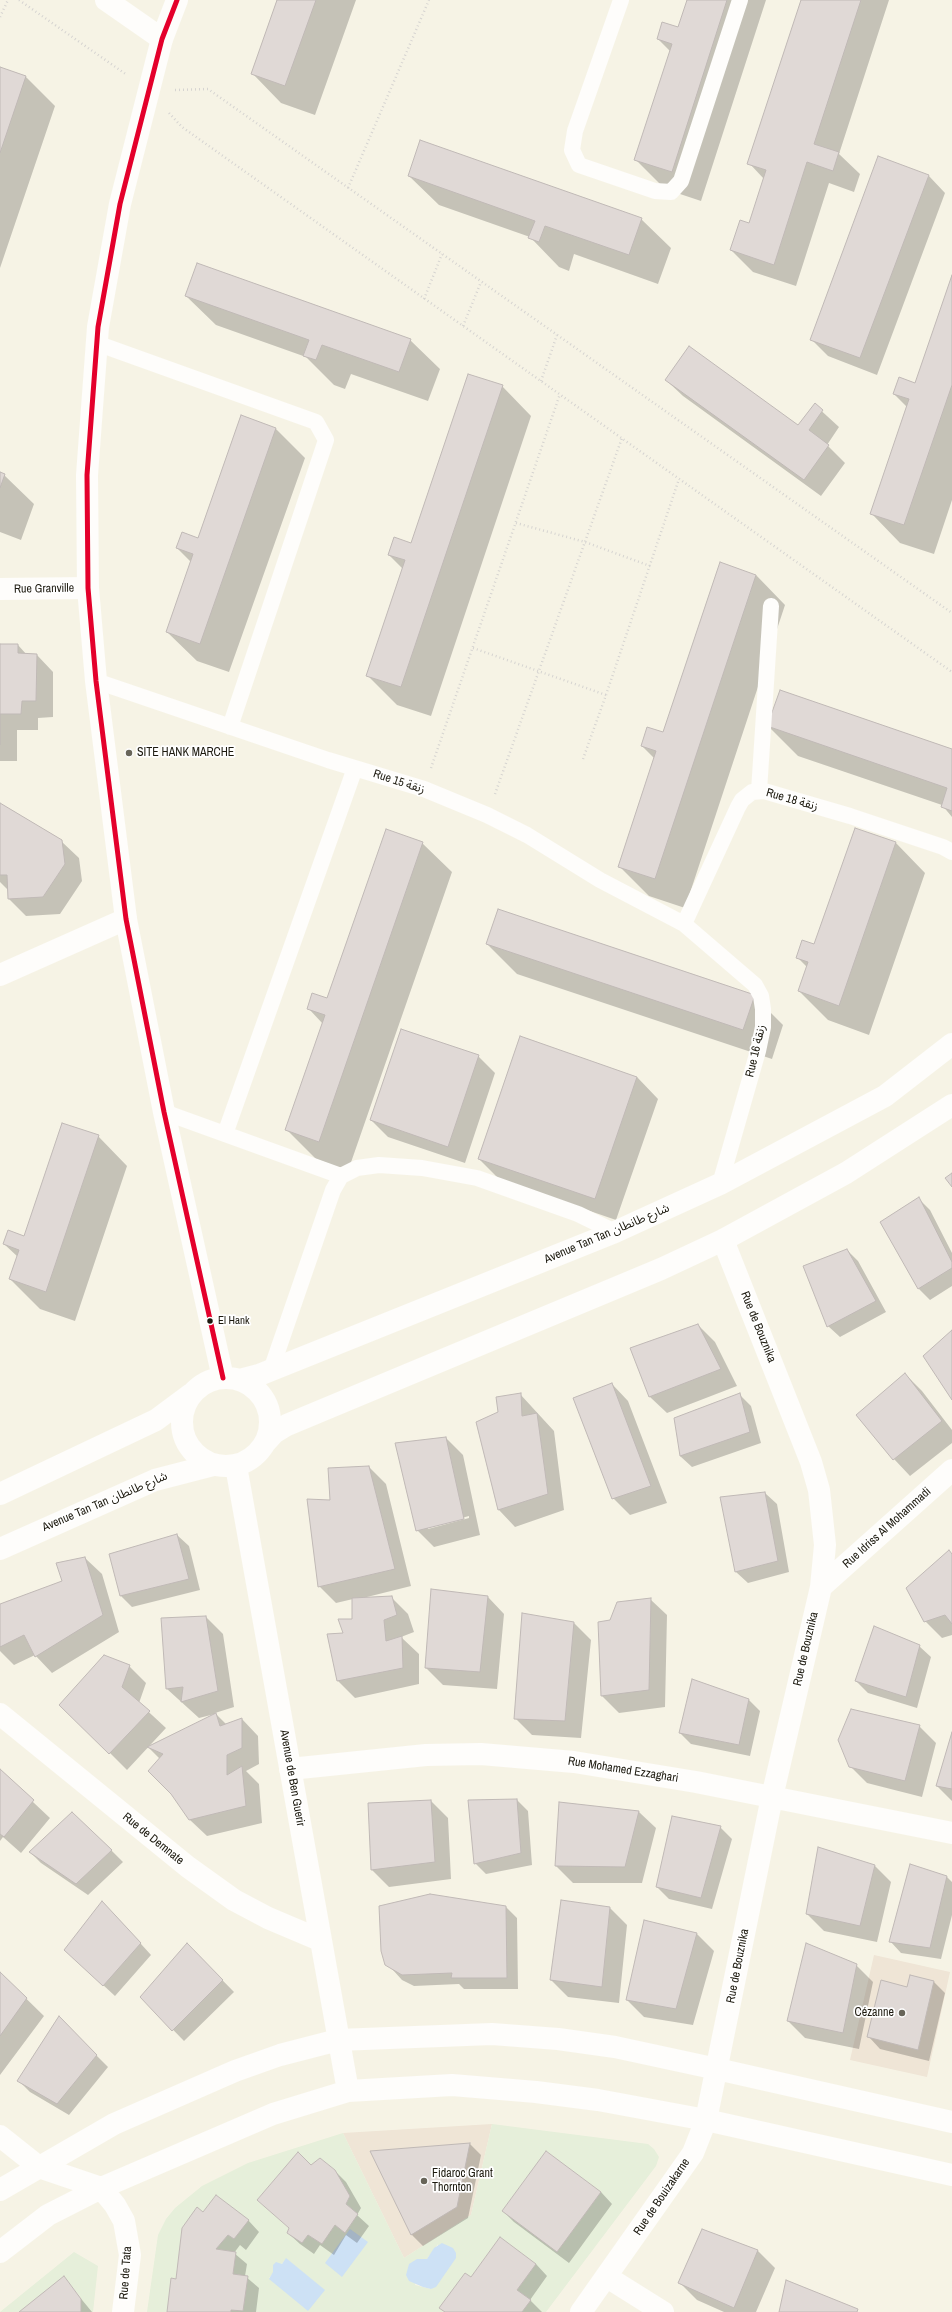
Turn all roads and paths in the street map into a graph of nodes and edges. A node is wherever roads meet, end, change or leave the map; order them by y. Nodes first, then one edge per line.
1 (8, 0) edge
2 (19, 0) edge
3 (106, 0) edge
4 (177, 0) edge
5 (429, 0) edge
6 (621, 0) edge
7 (740, 0) edge
8 (0, 17) edge
9 (162, 39) junction
10 (149, 91) junction
11 (348, 188) junction
12 (442, 254) junction
13 (481, 282) junction
14 (424, 299) junction
15 (463, 326) junction
16 (557, 335) junction
17 (96, 343) junction
18 (541, 381) junction
19 (560, 394) junction
20 (622, 438) junction
21 (679, 479) junction
22 (516, 523) junction
23 (585, 542) junction
24 (650, 566) junction
25 (88, 588) junction
26 (0, 589) edge
27 (771, 606) dead end
28 (952, 613) edge
29 (473, 648) junction
30 (952, 672) edge
31 (539, 673) junction
32 (96, 682) junction
33 (606, 695) junction
34 (230, 727) junction
35 (582, 758) dead end
36 (355, 768) junction
37 (424, 789) junction
38 (759, 791) junction
39 (487, 815) junction
40 (952, 852) edge
41 (126, 919) junction
42 (684, 924) junction
43 (0, 975) edge
44 (952, 1044) edge
45 (952, 1105) edge
46 (164, 1112) junction
47 (225, 1134) junction
48 (341, 1176) junction
49 (720, 1184) junction
50 (615, 1232) junction
51 (723, 1240) junction
52 (271, 1370) junction
53 (231, 1379) junction
54 (194, 1392) junction
55 (265, 1443) junction
56 (213, 1465) junction
57 (236, 1466) junction
58 (952, 1470) edge
59 (0, 1494) edge
60 (0, 1549) edge
61 (821, 1587) junction
62 (0, 1714) edge
63 (290, 1768) junction
64 (772, 1797) junction
65 (952, 1833) edge
66 (320, 1940) junction
67 (338, 2040) junction
68 (717, 2069) junction
69 (348, 2091) junction
70 (706, 2120) junction
71 (952, 2122) edge
72 (0, 2136) edge
73 (39, 2167) junction
74 (952, 2175) edge
75 (101, 2188) junction
76 (0, 2190) edge
77 (0, 2252) edge
78 (607, 2277) junction
79 (123, 2312) edge
80 (581, 2312) edge
81 (663, 2312) edge

1 - 8 path
2 - 10 path
3 - 9 street
4 - 9 street
5 - 11 path
6 - 7 lane
9 - 10 street
10 - 11 path
10 - 14 path
10 - 17 street
11 - 12 path
12 - 13 path
12 - 14 path
13 - 15 path
13 - 16 path
14 - 15 path
15 - 18 path
16 - 18 path
16 - 28 path
17 - 25 street
17 - 34 lane
18 - 19 path
19 - 20 path
19 - 22 path
20 - 21 path
20 - 23 path
21 - 24 path
21 - 30 path
22 - 23 path
22 - 29 path
23 - 24 path
23 - 31 path
24 - 33 path
25 - 26 street, Rue Granville
25 - 32 street
27 - 38 lane
29 - 31 path
29 - 37 path
31 - 33 path
31 - 39 path
32 - 34 lane, Rue 15 زنقة
32 - 41 street
33 - 35 path
34 - 36 lane, Rue 15 زنقة
36 - 37 lane, Rue 15 زنقة
36 - 47 lane
37 - 39 lane, Rue 15 زنقة
38 - 40 lane, Rue 18 زنقة
38 - 42 lane, Rue 18 زنقة
39 - 42 lane, Rue 15 زنقة
41 - 43 street
41 - 46 street
42 - 49 lane, Rue 16 زنقة
44 - 49 street, Avenue Tan Tan شارع طانطان
45 - 51 street
46 - 47 lane
46 - 53 street
47 - 48 lane
48 - 50 lane
48 - 52 lane
49 - 50 street, Avenue Tan Tan شارع طانطان
50 - 52 street, Avenue Tan Tan شارع طانطان
51 - 55 street
51 - 61 street, Rue de Bouznika
52 - 53 street, Avenue Tan Tan شارع طانطان
53 - 54 street
53 - 55 street
54 - 56 street
54 - 59 street
55 - 57 street
56 - 57 street
56 - 60 street, Avenue Tan Tan شارع طانطان
57 - 63 street, Avenue de Ben Guerir
58 - 61 street, Rue Idriss Al Mohammadi
61 - 64 street, Rue de Bouznika
62 - 66 street, Rue de Demnate
63 - 64 street, Rue Mohamed Ezzaghari
63 - 66 street, Avenue de Ben Guerir
64 - 65 street, Rue Mohamed Ezzaghari
64 - 68 street, Rue de Bouznika
66 - 67 street, Avenue de Ben Guerir
67 - 68 street
67 - 69 street, Avenue de Ben Guerir
67 - 73 street
68 - 70 street, Rue de Bouizakarne
68 - 71 street
69 - 70 street
69 - 75 street
70 - 74 street
70 - 78 street, Rue de Bouizakarne
72 - 73 street
73 - 75 street
73 - 76 street
75 - 77 street
75 - 79 street, Rue de Tata
78 - 80 street, Rue de Bouizakarne
78 - 81 street

